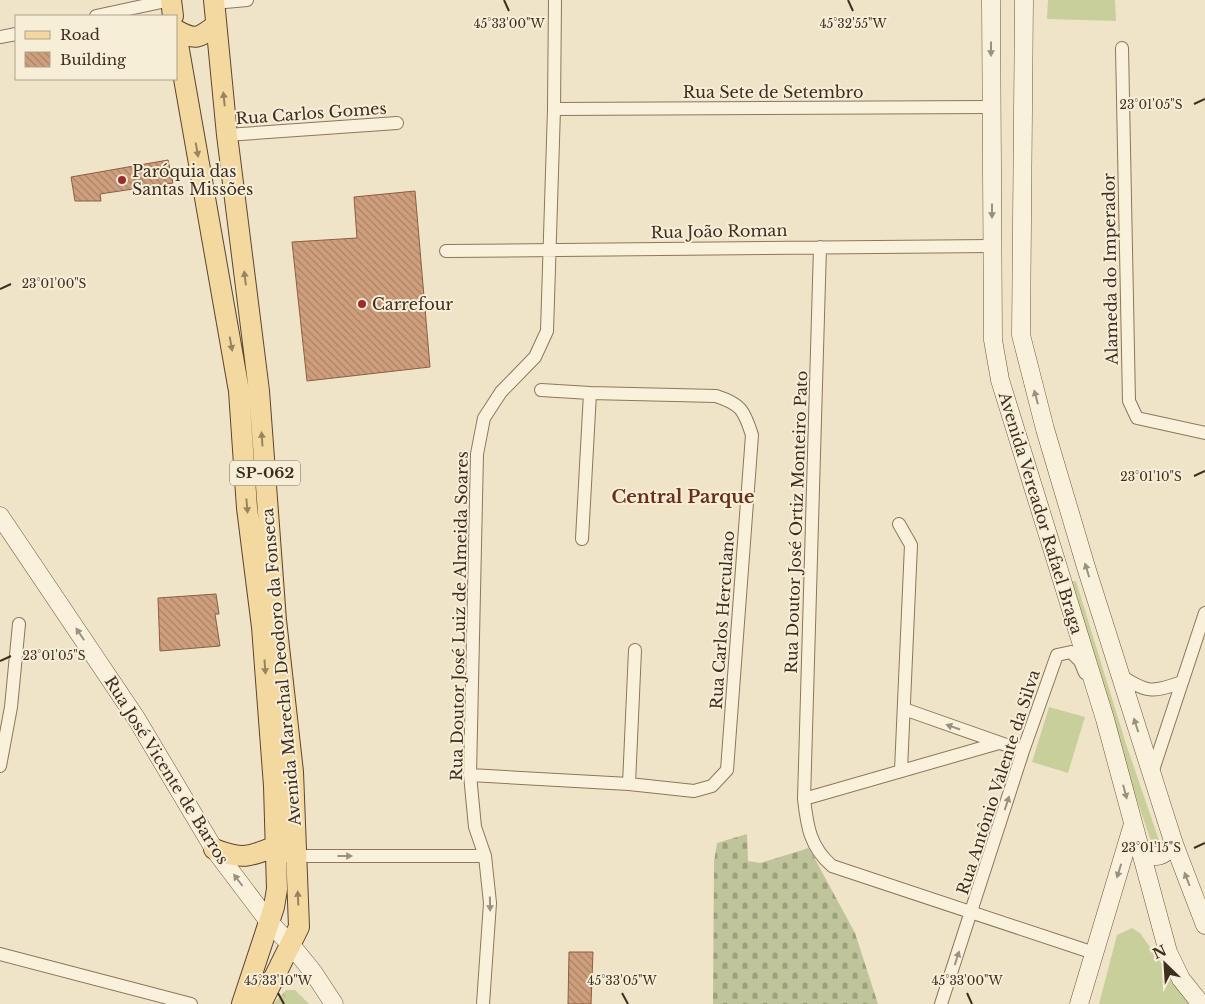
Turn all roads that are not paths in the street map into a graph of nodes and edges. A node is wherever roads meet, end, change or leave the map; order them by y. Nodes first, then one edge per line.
1 (171, 0) edge
2 (247, 0) edge
3 (555, 0) edge
4 (991, 0) edge
5 (1024, 0) edge
6 (214, 2) edge
7 (101, 15) edge
8 (174, 15) edge
9 (216, 25) junction
10 (178, 32) edge
11 (15, 34) edge
12 (0, 37) edge
13 (178, 42) edge
14 (1122, 48) dead end
15 (992, 108) junction
16 (554, 109) junction
17 (397, 123) dead end
18 (227, 135) junction
19 (212, 233) junction
20 (241, 246) junction
21 (820, 246) junction
22 (993, 246) junction
23 (548, 249) junction
24 (446, 251) dead end
25 (541, 390) dead end
26 (590, 392) junction
27 (1007, 403) junction
28 (1045, 429) junction
29 (1205, 433) edge
30 (1028, 471) junction
31 (1064, 494) junction
32 (0, 516) edge
33 (899, 524) dead end
34 (582, 540) dead end
35 (1205, 612) edge
36 (20, 624) dead end
37 (635, 650) dead end
38 (1120, 675) junction
39 (1182, 682) junction
40 (904, 710) junction
41 (1105, 719) junction
42 (999, 743) junction
43 (1023, 751) junction
44 (0, 766) edge
45 (901, 770) junction
46 (1152, 773) junction
47 (470, 775) junction
48 (629, 784) junction
49 (804, 799) junction
50 (1133, 824) junction
51 (1174, 844) junction
52 (276, 846) junction
53 (214, 849) junction
54 (1142, 852) junction
55 (296, 856) junction
56 (485, 856) junction
57 (972, 912) junction
58 (269, 922) junction
59 (1205, 925) edge
60 (291, 945) junction
61 (1094, 953) junction
62 (0, 954) edge
63 (191, 1004) edge
64 (242, 1004) edge
65 (261, 1004) edge
66 (334, 1004) edge
67 (483, 1004) edge
68 (941, 1004) edge
69 (1079, 1004) edge
70 (1201, 1004) edge

1 - 7 street
1 - 8 main road
2 - 6 street
3 - 16 street, Rua Doutor José Luiz de Almeida Soares
4 -> 15 main road, Avenida Vereador Rafael Braga
28 -> 5 main road, Avenida Vereador Rafael Braga
6 - 9 main road, Avenida Marechal Deodoro da Fonseca / SP-062
9 - 10 main road
18 -> 9 main road, Avenida Marechal Deodoro da Fonseca / SP-062
11 - 12 street
13 -> 19 main road, Avenida Marechal Deodoro da Fonseca / SP-062
14 - 29 street, Alameda do Imperador
15 - 16 street, Rua Sete de Setembro
15 -> 22 main road, Avenida Vereador Rafael Braga
16 - 23 street, Rua Doutor José Luiz de Almeida Soares
17 - 18 street, Rua Carlos Gomes
18 - 20 main road, Avenida Marechal Deodoro da Fonseca / SP-062
19 - 20 main road
19 -> 52 main road, Avenida Marechal Deodoro da Fonseca / SP-062
55 -> 20 main road, Avenida Marechal Deodoro da Fonseca / SP-062
21 - 22 street, Rua João Roman
21 - 23 street, Rua João Roman
21 - 49 street, Rua Doutor José Ortiz Monteiro Pato
22 - 27 main road, Avenida Vereador Rafael Braga
23 - 24 street, Rua João Roman
23 - 47 street, Rua Doutor José Luiz de Almeida Soares
25 - 26 street, Rua Carlos Herculano
26 - 34 street
26 - 48 street, Rua Carlos Herculano
27 - 28 main road
27 - 30 main road, Avenida Vereador Rafael Braga
28 - 31 main road, Avenida Vereador Rafael Braga
30 - 31 main road
30 - 41 main road, Avenida Vereador Rafael Braga
38 -> 31 main road, Avenida Vereador Rafael Braga
53 -> 32 main road, Rua José Vicente de Barros
33 - 40 street
35 - 39 street
36 - 44 street
37 - 48 street
38 - 39 street
46 -> 38 main road, Avenida Vereador Rafael Braga
39 - 46 street
42 -> 40 street
40 - 45 street
41 - 43 street, Rua Antônio Valente da Silva
41 -> 50 main road, Avenida Vereador Rafael Braga
42 - 43 street
42 - 45 street
57 -> 43 street, Rua Antônio Valente da Silva
45 - 49 street
46 - 51 main road, Avenida Vereador Rafael Braga
47 - 48 street
47 - 56 street, Rua Doutor José Luiz de Almeida Soares
49 - 57 street, Rua Doutor José Ortiz Monteiro Pato
50 - 54 main road, Avenida Vereador Rafael Braga
50 -> 61 main road
51 - 54 main road
59 -> 51 main road, Avenida Vereador Rafael Braga
52 - 53 main road
52 - 55 main road
52 - 58 main road, Avenida Marechal Deodoro da Fonseca / SP-062
58 -> 53 main road, Rua José Vicente de Barros
54 - 70 main road, Avenida Vereador Rafael Braga
55 -> 56 street
60 -> 55 main road, Avenida Marechal Deodoro da Fonseca / SP-062
56 -> 67 street, Rua Doutor José Luiz de Almeida Soares
57 - 61 street, Rua Doutor José Ortiz Monteiro Pato
68 -> 57 street, Rua Antônio Valente da Silva
58 - 60 main road, Rua José Vicente de Barros
58 - 64 main road, SP-062
60 - 65 main road, SP-062
60 - 66 main road, Rua José Vicente de Barros
61 - 69 main road
62 - 63 street

